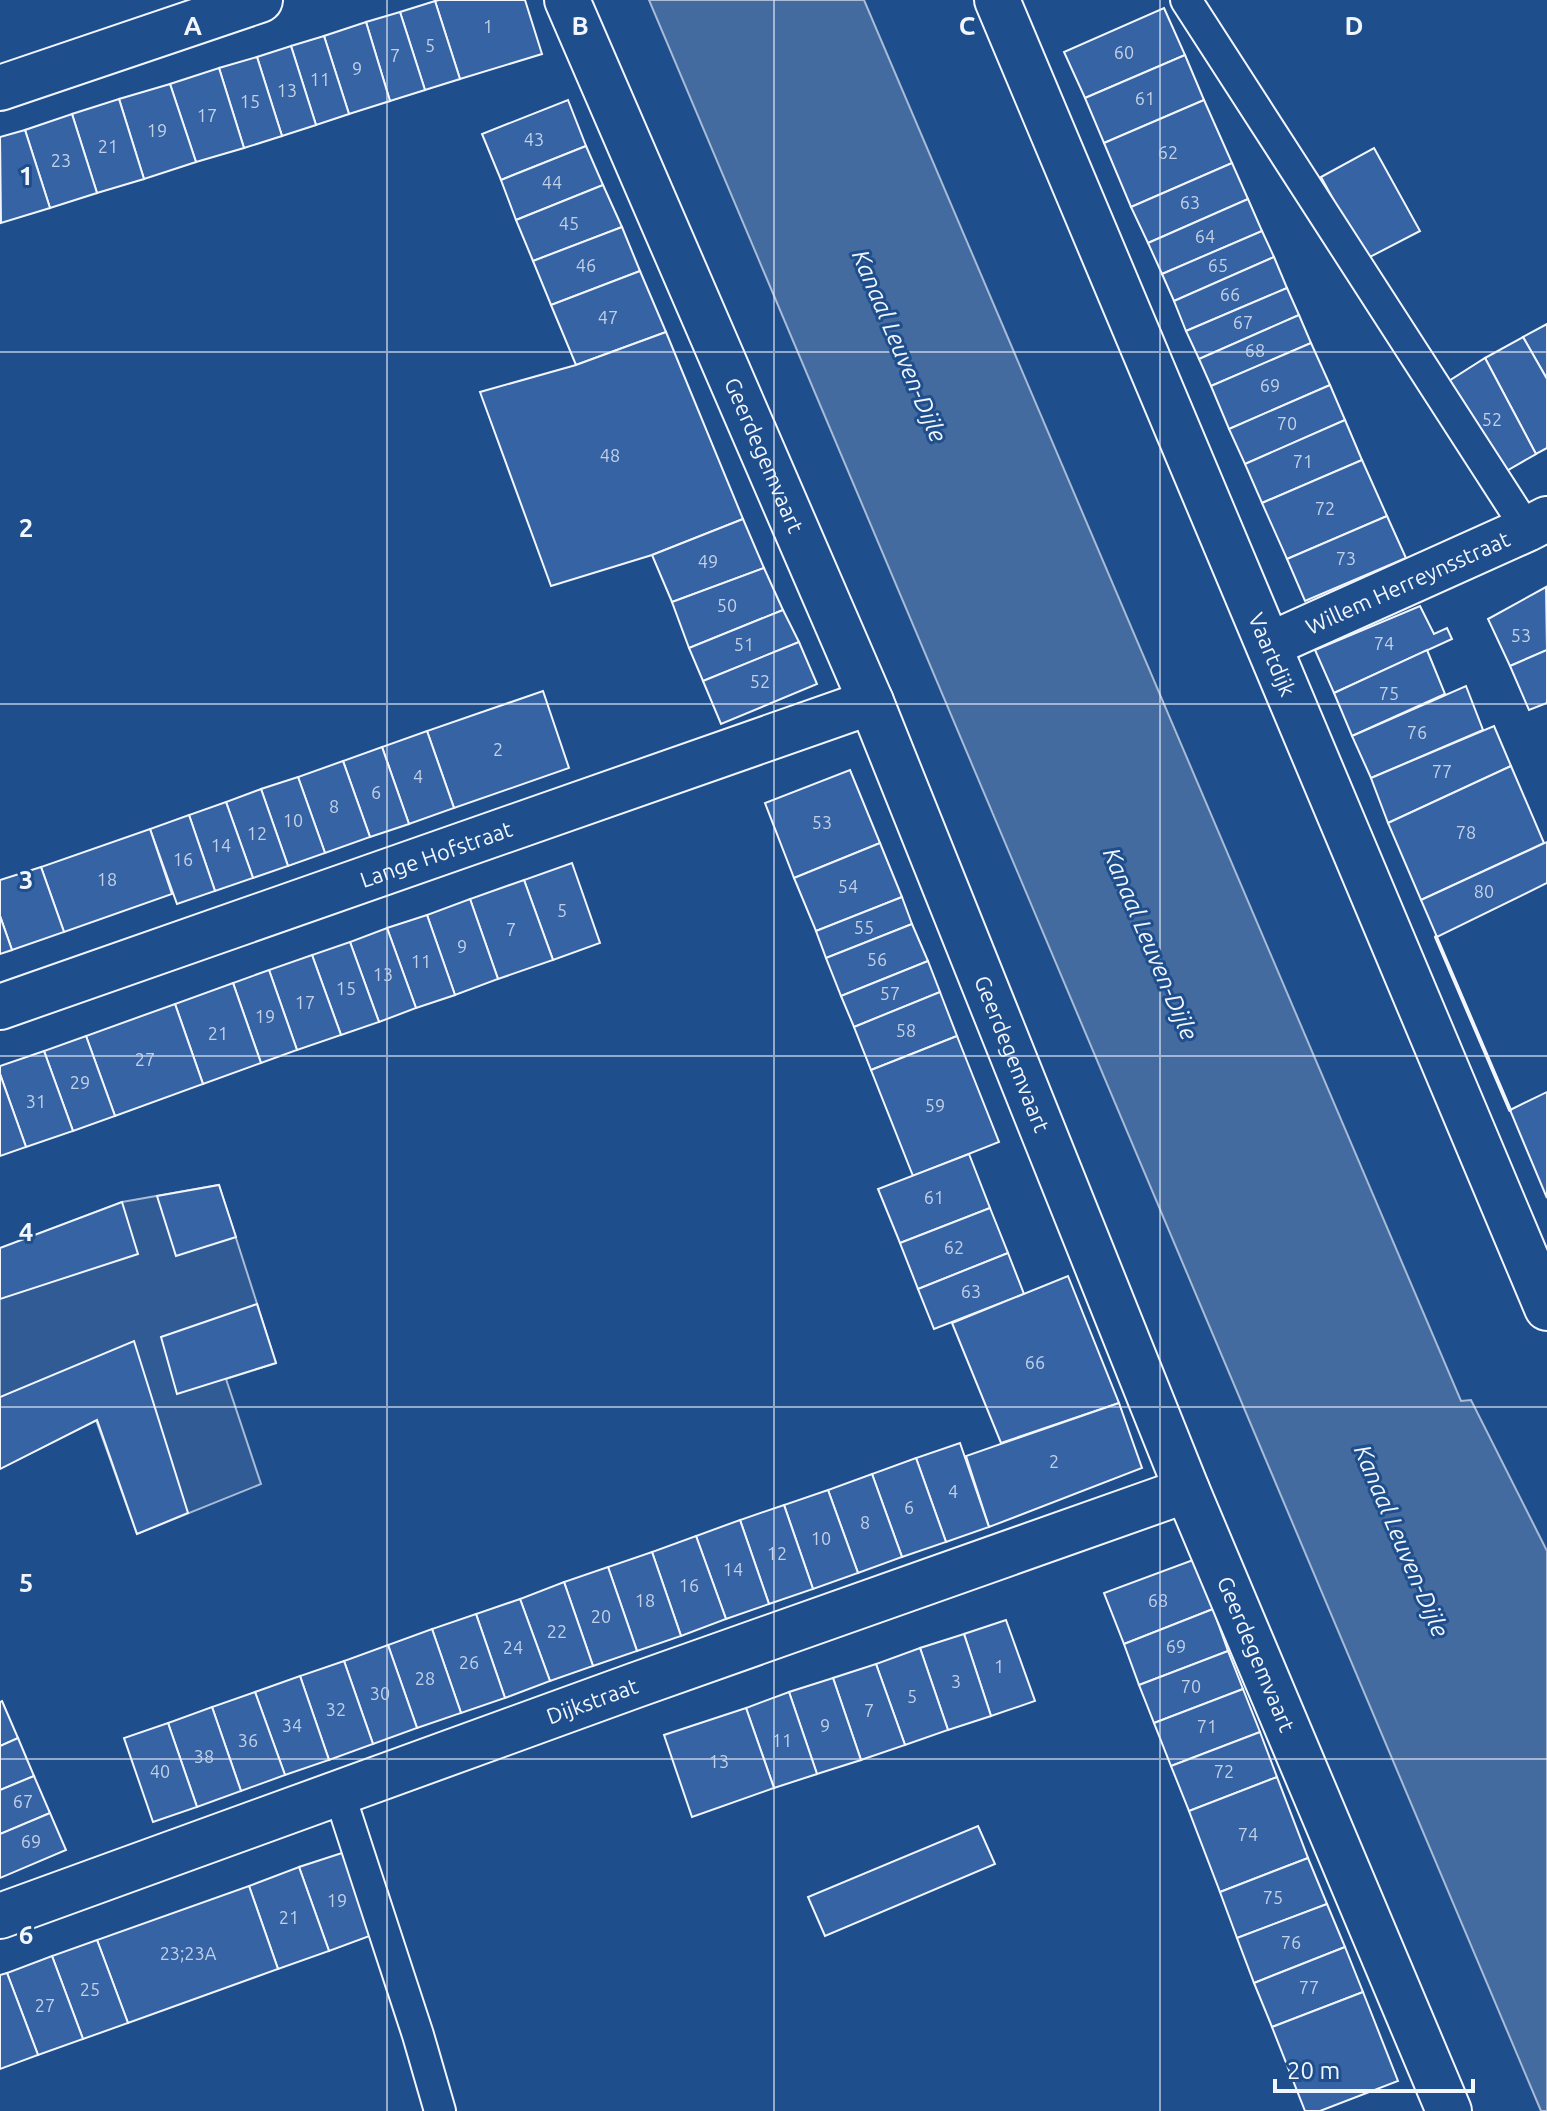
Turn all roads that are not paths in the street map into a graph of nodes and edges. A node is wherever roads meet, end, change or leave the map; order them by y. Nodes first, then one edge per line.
1 (260, 0) edge
2 (567, 0) edge
3 (997, 0) edge
4 (1186, 0) edge
5 (0, 88) edge
6 (1537, 524) edge
7 (1269, 645) junction
8 (871, 702) junction
9 (0, 1007) edge
10 (1547, 1308) edge
11 (1187, 1490) junction
12 (339, 1793) junction
13 (0, 1916) edge
14 (440, 2111) edge
15 (1449, 2111) edge

1 - 5 street
2 - 8 street, Geerdegemvaart
3 - 7 street, Vaartdijk
4 - 6 lane
6 - 7 street, Willem Herreynsstraat
7 - 10 street, Vaartdijk
8 - 9 street, Lange Hofstraat
8 - 11 street, Geerdegemvaart
11 - 12 street, Dijkstraat
11 - 15 street, Geerdegemvaart
12 - 13 street, Dijkstraat
12 - 14 lane

